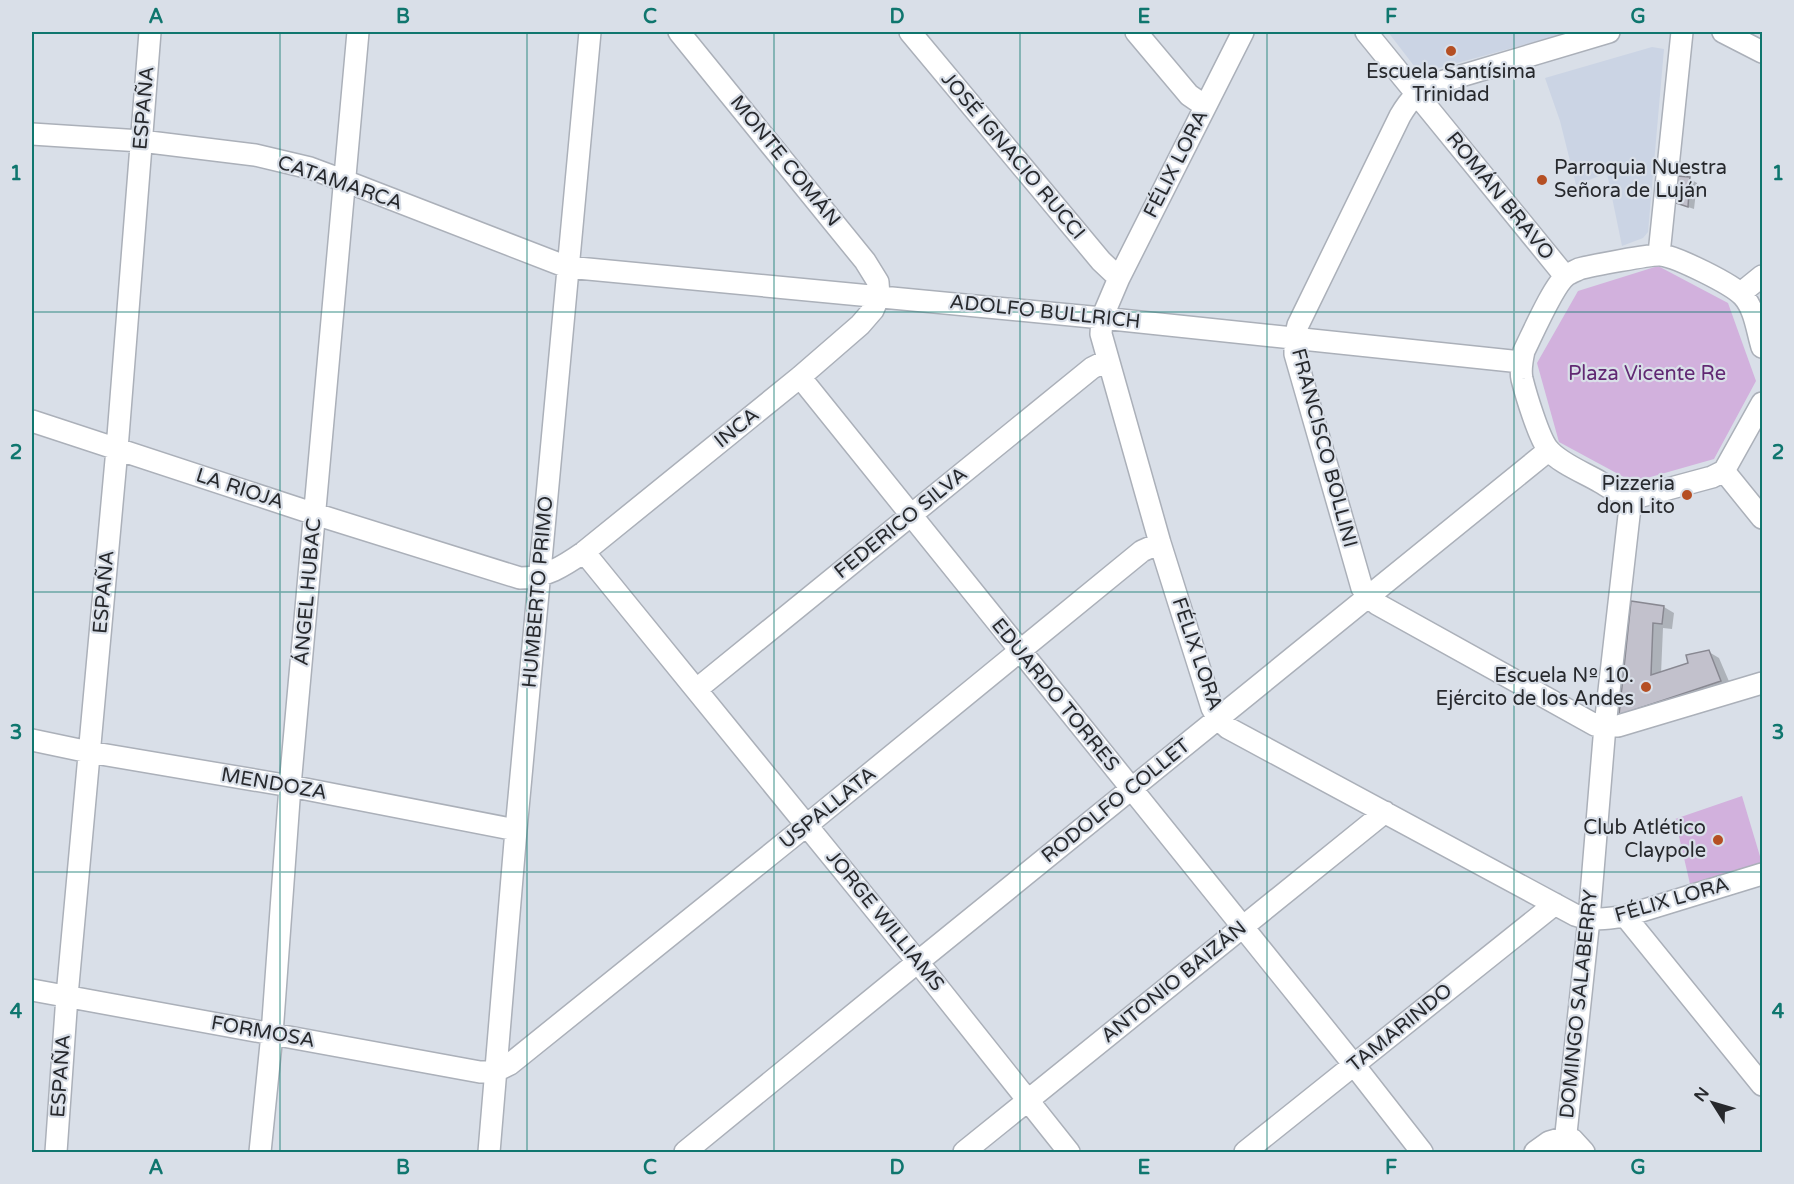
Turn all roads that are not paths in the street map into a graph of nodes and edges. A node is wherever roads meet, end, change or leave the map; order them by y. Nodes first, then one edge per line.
1 (150, 32) edge
2 (358, 32) edge
3 (590, 32) edge
4 (679, 32) edge
5 (910, 32) edge
6 (1136, 32) edge
7 (1243, 32) edge
8 (1366, 32) edge
9 (1608, 32) edge
10 (1682, 32) edge
11 (1723, 32) edge
12 (1762, 52) edge
13 (1417, 93) junction
14 (1205, 106) junction
15 (32, 134) edge
16 (141, 141) junction
17 (345, 181) junction
18 (1659, 254) junction
19 (567, 267) junction
20 (1565, 276) junction
21 (1762, 276) edge
22 (1119, 278) junction
23 (1741, 293) junction
24 (879, 296) junction
25 (1102, 318) junction
26 (1295, 338) junction
27 (1762, 347) edge
28 (1108, 360) junction
29 (1521, 362) junction
30 (800, 377) junction
31 (1762, 402) edge
32 (32, 421) edge
33 (117, 449) junction
34 (1549, 450) junction
35 (1724, 471) junction
36 (1631, 498) junction
37 (315, 514) junction
38 (911, 515) junction
39 (1762, 518) edge
40 (1160, 543) junction
41 (584, 552) junction
42 (540, 576) junction
43 (1368, 597) junction
44 (1020, 652) junction
45 (1762, 683) edge
46 (697, 689) junction
47 (1218, 719) junction
48 (1605, 726) junction
49 (32, 740) edge
50 (89, 752) junction
51 (290, 786) junction
52 (1130, 788) junction
53 (1385, 812) junction
54 (807, 825) junction
55 (516, 830) junction
56 (1762, 874) edge
57 (1556, 904) junction
58 (1625, 916) junction
59 (1589, 919) junction
60 (1242, 927) junction
61 (917, 962) junction
62 (32, 990) edge
63 (67, 996) junction
64 (272, 1034) junction
65 (1354, 1065) junction
66 (495, 1072) junction
67 (1762, 1085) edge
68 (1028, 1102) junction
69 (1565, 1144) edge
70 (56, 1152) edge
71 (260, 1152) edge
72 (489, 1152) edge
73 (685, 1152) edge
74 (964, 1152) edge
75 (1069, 1152) edge
76 (1245, 1152) edge
77 (1422, 1152) edge
78 (1535, 1152) edge
79 (1584, 1152) edge

1 - 16 street, ESPAÑA
2 - 17 street, ÁNGEL HUBAC
3 - 19 street, HUMBERTO PRIMO
4 - 24 street, MONTE COMÁN
5 - 22 street, JOSÉ IGNACIO RUCCI
6 - 14 street
7 - 14 street, FÉLIX LORA
8 - 13 street, ROMÁN BRAVO
9 - 13 street
10 - 18 street
11 - 12 street
13 - 20 street, ROMÁN BRAVO
13 - 26 street, FRANCISCO BOLLINI
14 - 22 street, FÉLIX LORA
15 - 16 street, CATAMARCA
16 - 17 street, CATAMARCA
16 - 33 street, ESPAÑA
17 - 19 street, CATAMARCA
17 - 37 street, ÁNGEL HUBAC
18 - 20 street
18 - 23 street
19 - 24 street, ADOLFO BULLRICH
19 - 42 street, HUMBERTO PRIMO
20 - 29 street
21 - 23 street
22 - 25 street, FÉLIX LORA
23 - 27 street
24 - 25 street, ADOLFO BULLRICH
24 - 30 street, INCA
25 - 26 street, ADOLFO BULLRICH
25 - 28 street, FÉLIX LORA
26 - 29 street, ADOLFO BULLRICH
26 - 43 street, FRANCISCO BOLLINI
28 - 38 street, FEDERICO SILVA
28 - 40 street, FÉLIX LORA
29 - 34 street
30 - 38 street, EDUARDO TORRES
30 - 41 street, INCA
31 - 35 street
32 - 33 street, LA RIOJA
33 - 37 street, LA RIOJA
33 - 50 street, ESPAÑA
34 - 36 street
34 - 43 street, RODOLFO COLLET
35 - 36 street
35 - 39 street
36 - 48 street, DOMINGO SALABERRY
37 - 42 street, LA RIOJA
37 - 51 street, ÁNGEL HUBAC
38 - 44 street, EDUARDO TORRES
38 - 46 street, FEDERICO SILVA
40 - 44 street, USPALLATA
40 - 47 street, FÉLIX LORA
41 - 42 street, LA RIOJA
41 - 46 street, JORGE WILLIAMS
42 - 55 street, HUMBERTO PRIMO
43 - 47 street, RODOLFO COLLET
43 - 48 street
44 - 52 street, EDUARDO TORRES
44 - 54 street, USPALLATA
45 - 48 street
46 - 54 street, JORGE WILLIAMS
47 - 52 street, RODOLFO COLLET
47 - 53 street, FÉLIX LORA
48 - 59 street, DOMINGO SALABERRY
49 - 50 street, MENDOZA
50 - 51 street, MENDOZA
50 - 63 street, ESPAÑA
51 - 55 street, MENDOZA
51 - 64 street, ÁNGEL HUBAC
52 - 60 street, EDUARDO TORRES
52 - 61 street, RODOLFO COLLET
53 - 57 street, FÉLIX LORA
53 - 60 street, ANTONIO BAIZÁN
54 - 61 street, JORGE WILLIAMS
54 - 66 street, USPALLATA
55 - 66 street, HUMBERTO PRIMO
56 - 58 street, FÉLIX LORA
57 - 59 street, FÉLIX LORA
57 - 65 street, TAMARINDO
58 - 59 street, FÉLIX LORA
58 - 67 street
59 - 69 street, DOMINGO SALABERRY
60 - 65 street, EDUARDO TORRES
60 - 68 street, ANTONIO BAIZÁN
61 - 68 street, JORGE WILLIAMS
61 - 73 street, RODOLFO COLLET
62 - 63 street, FORMOSA
63 - 64 street, FORMOSA
63 - 70 street, ESPAÑA
64 - 66 street, FORMOSA
64 - 71 street, ÁNGEL HUBAC
65 - 76 street, TAMARINDO
65 - 77 street, EDUARDO TORRES
66 - 72 street, HUMBERTO PRIMO
68 - 74 street, ANTONIO BAIZÁN
68 - 75 street, JORGE WILLIAMS
69 - 78 street
69 - 79 street

